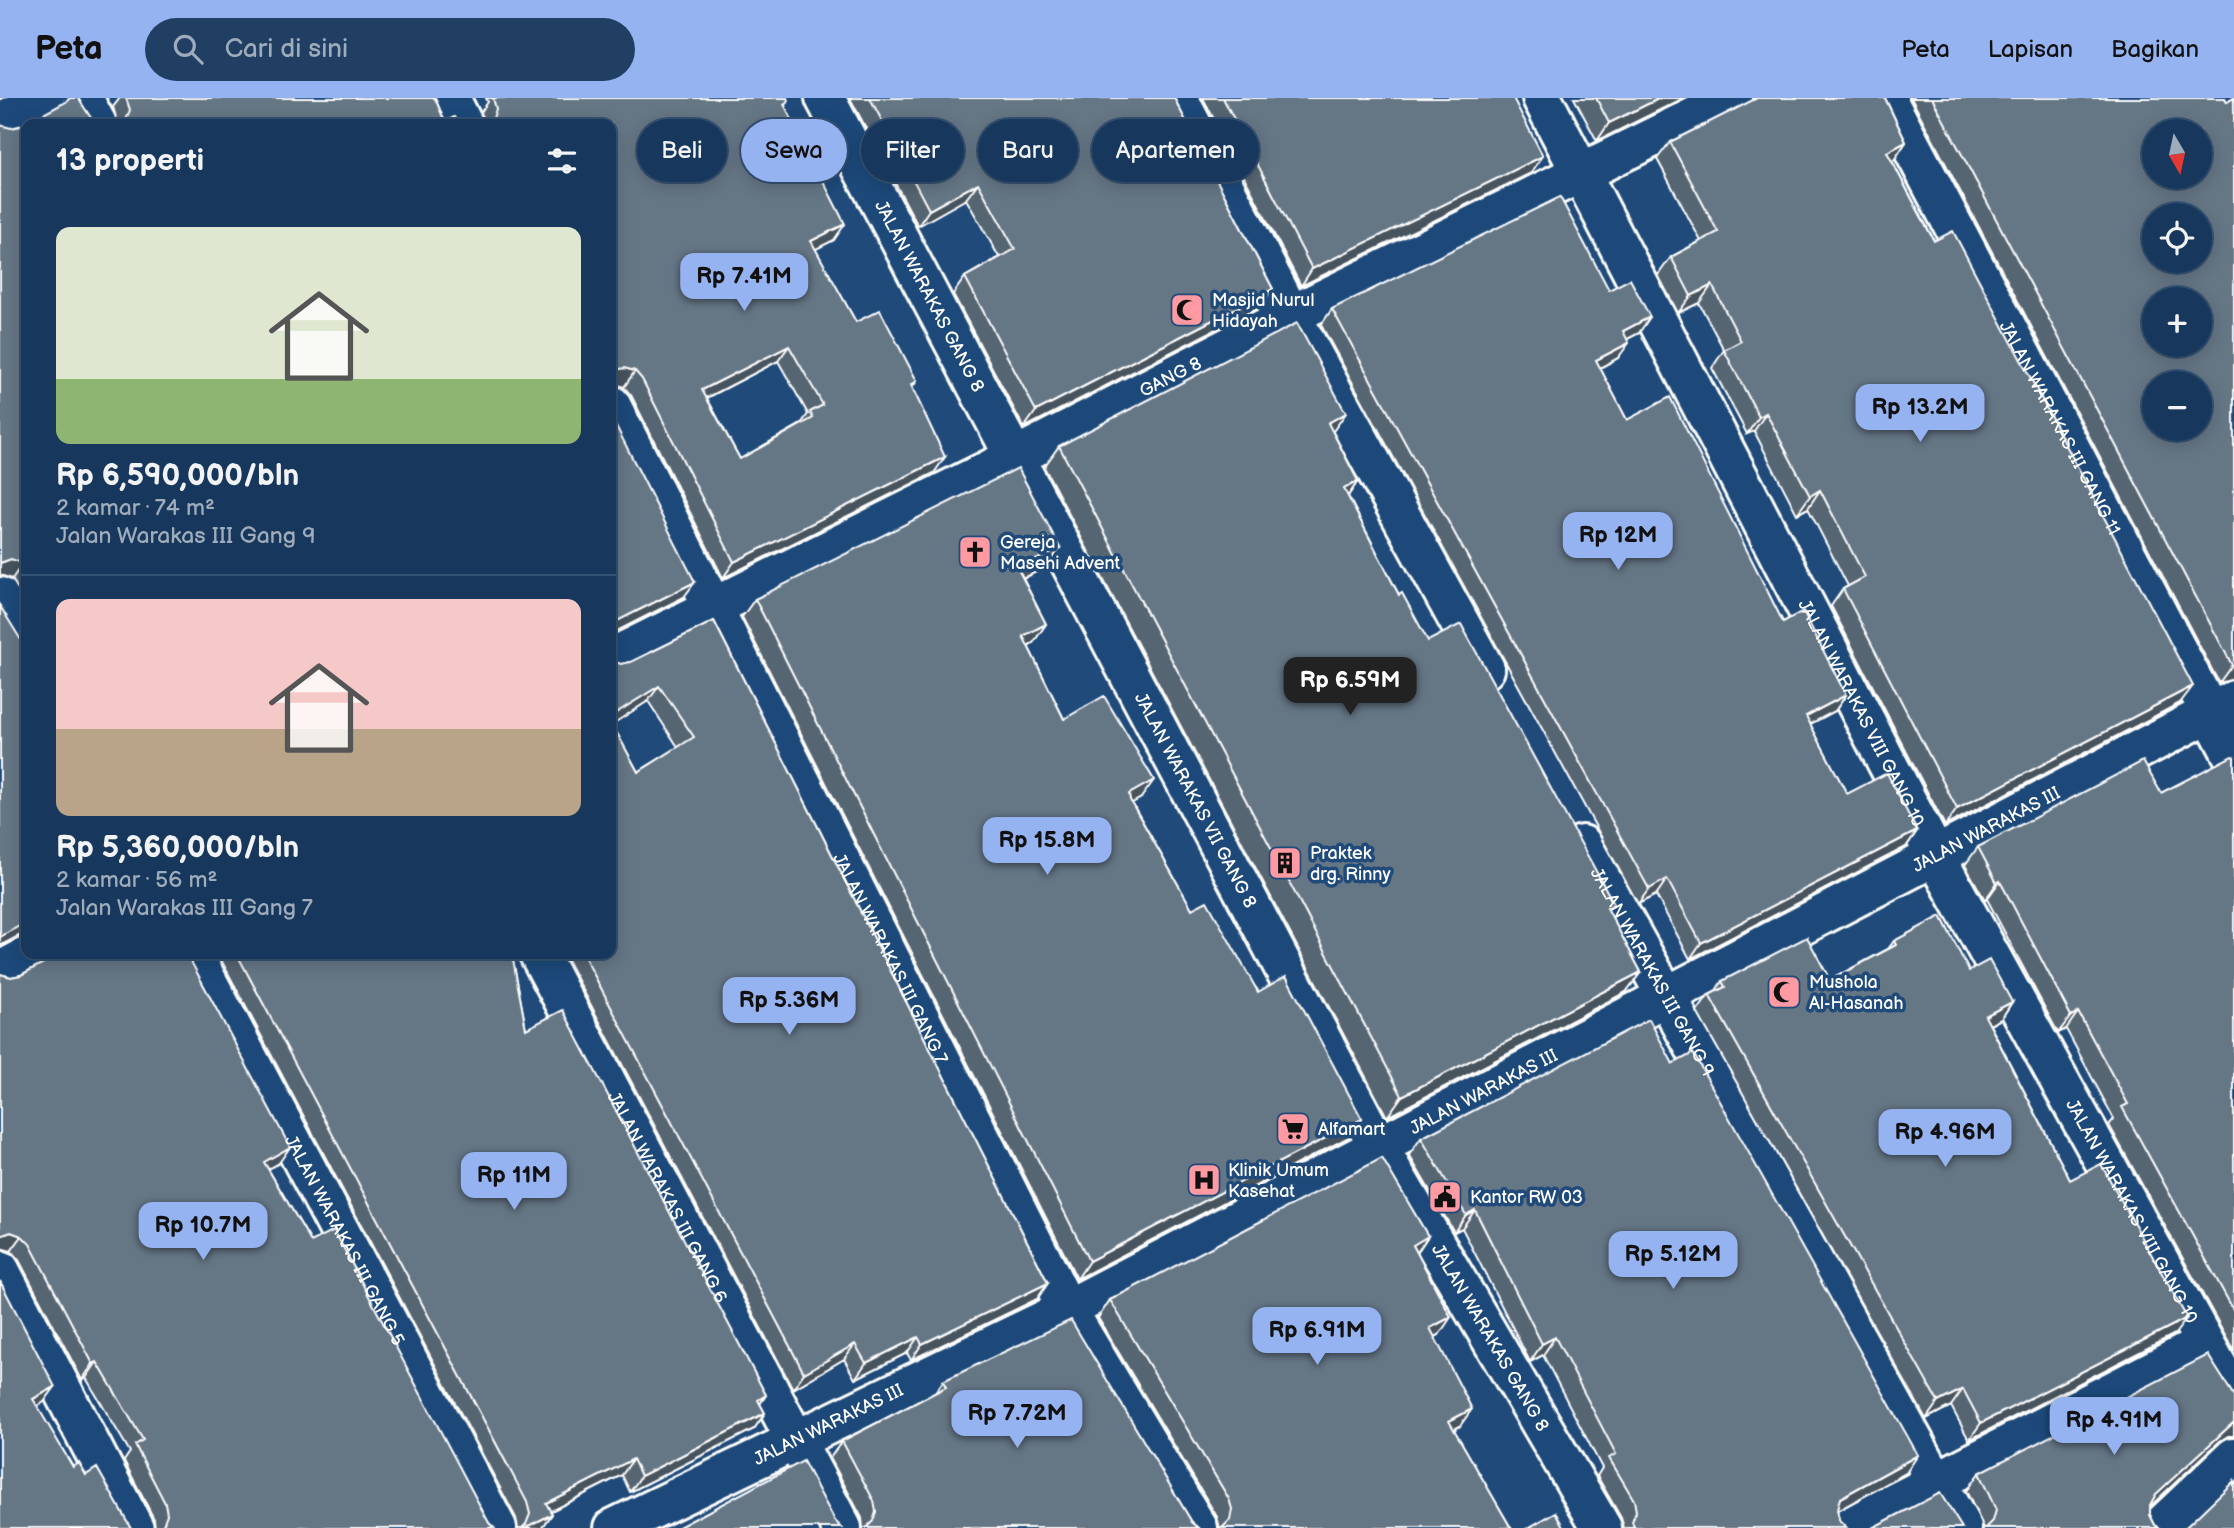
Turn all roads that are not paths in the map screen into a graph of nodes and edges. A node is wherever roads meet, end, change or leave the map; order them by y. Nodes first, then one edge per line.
1 (45, 98) edge
2 (83, 98) edge
3 (450, 98) edge
4 (825, 98) edge
5 (1178, 98) edge
6 (1542, 98) edge
7 (1733, 98) edge
8 (1886, 98) edge
9 (94, 119) edge
10 (460, 119) edge
11 (0, 121) edge
12 (1582, 172) junction
13 (1291, 315) junction
14 (616, 415) edge
15 (1013, 458) junction
16 (0, 597) edge
17 (711, 609) junction
18 (21, 636) edge
19 (616, 656) edge
20 (1503, 702) edge
21 (2222, 706) edge
22 (2234, 758) edge
23 (1563, 811) edge
24 (1936, 857) junction
25 (23, 959) edge
26 (196, 959) edge
27 (542, 959) edge
28 (0, 971) edge
29 (1664, 997) junction
30 (1378, 1146) junction
31 (0, 1270) edge
32 (1067, 1308) junction
33 (2204, 1344) junction
34 (2234, 1396) edge
35 (795, 1441) junction
36 (2234, 1457) edge
37 (1936, 1482) junction
38 (134, 1528) edge
39 (497, 1528) edge
40 (614, 1528) edge
41 (842, 1528) edge
42 (1198, 1528) edge
43 (1602, 1528) edge
44 (1846, 1528) edge
45 (1962, 1528) edge
46 (2158, 1528) edge

1 - 11 street
2 - 9 street
3 - 10 street
4 - 15 street, JALAN WARAKAS GANG 8
5 - 13 street
6 - 12 street, JALAN WARAKAS VIII GANG 10
7 - 12 street, GANG 8
8 - 21 street, JALAN WARAKAS III GANG 11
12 - 13 street, GANG 8
12 - 24 street, JALAN WARAKAS VIII GANG 10
13 - 15 street, GANG 8
13 - 20 street
14 - 17 street, JALAN WARAKAS III GANG 7
15 - 17 street, GANG 8
15 - 30 street, JALAN WARAKAS VII GANG 8
16 - 18 street
17 - 19 street, GANG 8
17 - 32 street, JALAN WARAKAS III GANG 7
21 - 22 street, JALAN WARAKAS III GANG 11
21 - 24 street, JALAN WARAKAS III
23 - 29 street, JALAN WARAKAS III GANG 9
24 - 29 street, JALAN WARAKAS III
24 - 33 street, JALAN WARAKAS VIII GANG 10
25 - 28 street
26 - 39 street, JALAN WARAKAS III GANG 5
27 - 35 street, JALAN WARAKAS III GANG 6
29 - 30 street, JALAN WARAKAS III
29 - 37 street, JALAN WARAKAS III GANG 9
30 - 32 street, JALAN WARAKAS III
30 - 43 street, JALAN WARAKAS GANG 8
31 - 38 street
32 - 35 street, JALAN WARAKAS III
32 - 42 street, JALAN WARAKAS III GANG 7
33 - 34 street, JALAN WARAKAS VIII GANG 10
33 - 37 street
35 - 40 street, JALAN WARAKAS III
35 - 41 street, JALAN WARAKAS III GANG 6
36 - 46 street
37 - 44 street
37 - 45 street, JALAN WARAKAS III GANG 9

